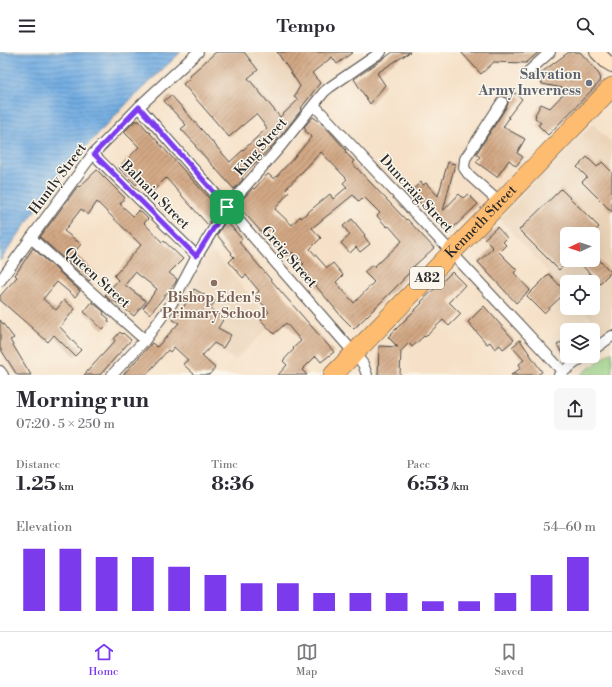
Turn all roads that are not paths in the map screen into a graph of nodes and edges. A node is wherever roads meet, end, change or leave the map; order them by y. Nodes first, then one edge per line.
1 (198, 52) edge
2 (381, 52) edge
3 (550, 52) edge
4 (597, 52) edge
5 (612, 65) edge
6 (528, 72) dead end
7 (612, 87) edge
8 (502, 102) dead end
9 (314, 105) junction
10 (139, 107) junction
11 (94, 154) junction
12 (500, 202) junction
13 (227, 207) junction
14 (30, 238) junction
15 (452, 252) junction
16 (196, 256) junction
17 (0, 281) edge
18 (612, 336) edge
19 (145, 340) junction
20 (600, 345) edge
21 (354, 353) junction
22 (575, 363) edge
23 (0, 371) edge
24 (115, 374) edge
25 (561, 374) edge
26 (3, 375) edge
27 (333, 375) edge
28 (367, 375) edge

1 - 10 street, Huntly Street
2 - 9 street, King Street
3 - 6 street
4 - 5 main road
7 - 12 highway, Kenneth Street / A82
8 - 12 street
9 - 13 street, King Street
9 - 15 street, Duncraig Street
10 - 11 street, Huntly Street
10 - 13 street, Greig Street
11 - 14 street, Huntly Street
11 - 16 street, Balnain Street
12 - 15 highway, Kenneth Street / A82
13 - 16 street, King Street
13 - 21 street, Greig Street
14 - 17 street, Huntly Street
14 - 19 street, Queen Street
15 - 21 highway, Kenneth Street / A82
15 - 25 street, Duncraig Street
16 - 19 street, King Street
18 - 20 street
19 - 24 street, King Street
21 - 27 highway, Kenneth Street / A82
21 - 28 street, Greig Street
22 - 25 street
23 - 26 street

